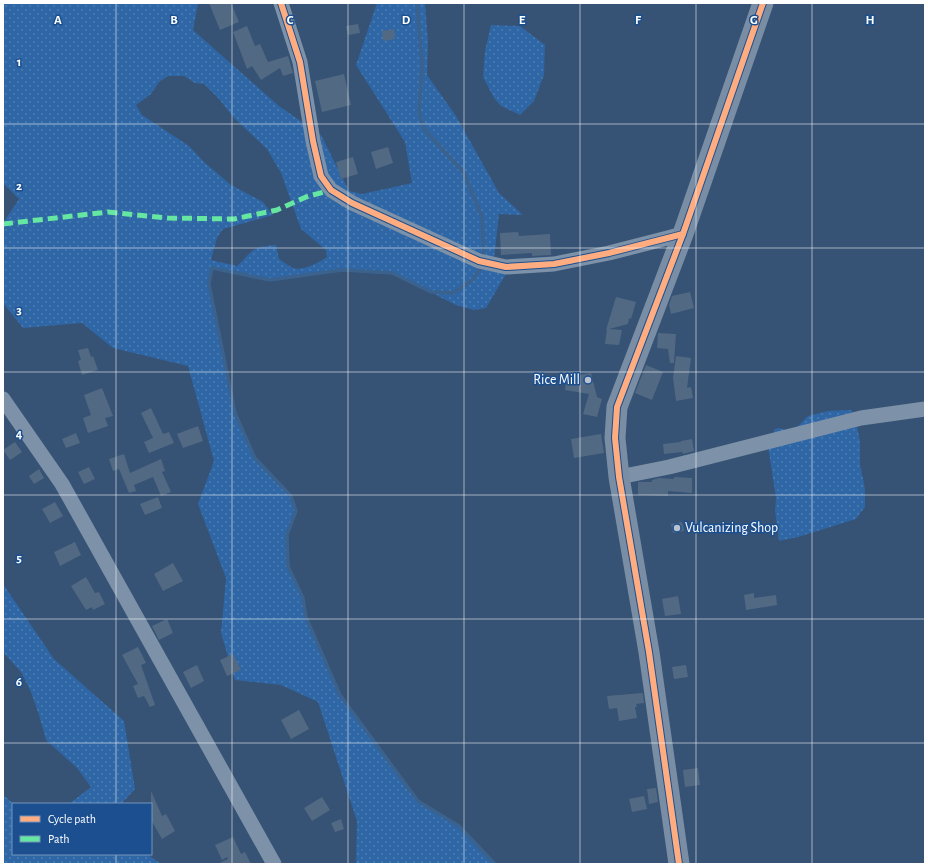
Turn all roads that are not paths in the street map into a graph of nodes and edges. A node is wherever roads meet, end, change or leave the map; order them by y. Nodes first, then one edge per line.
1 (281, 3) edge
2 (763, 3) edge
3 (683, 234) junction
4 (3, 399) edge
5 (925, 409) edge
6 (619, 477) junction
7 (274, 864) edge
8 (679, 864) edge

1 - 3 street
2 - 3 street
3 - 6 street
4 - 7 street
5 - 6 street
6 - 8 street

